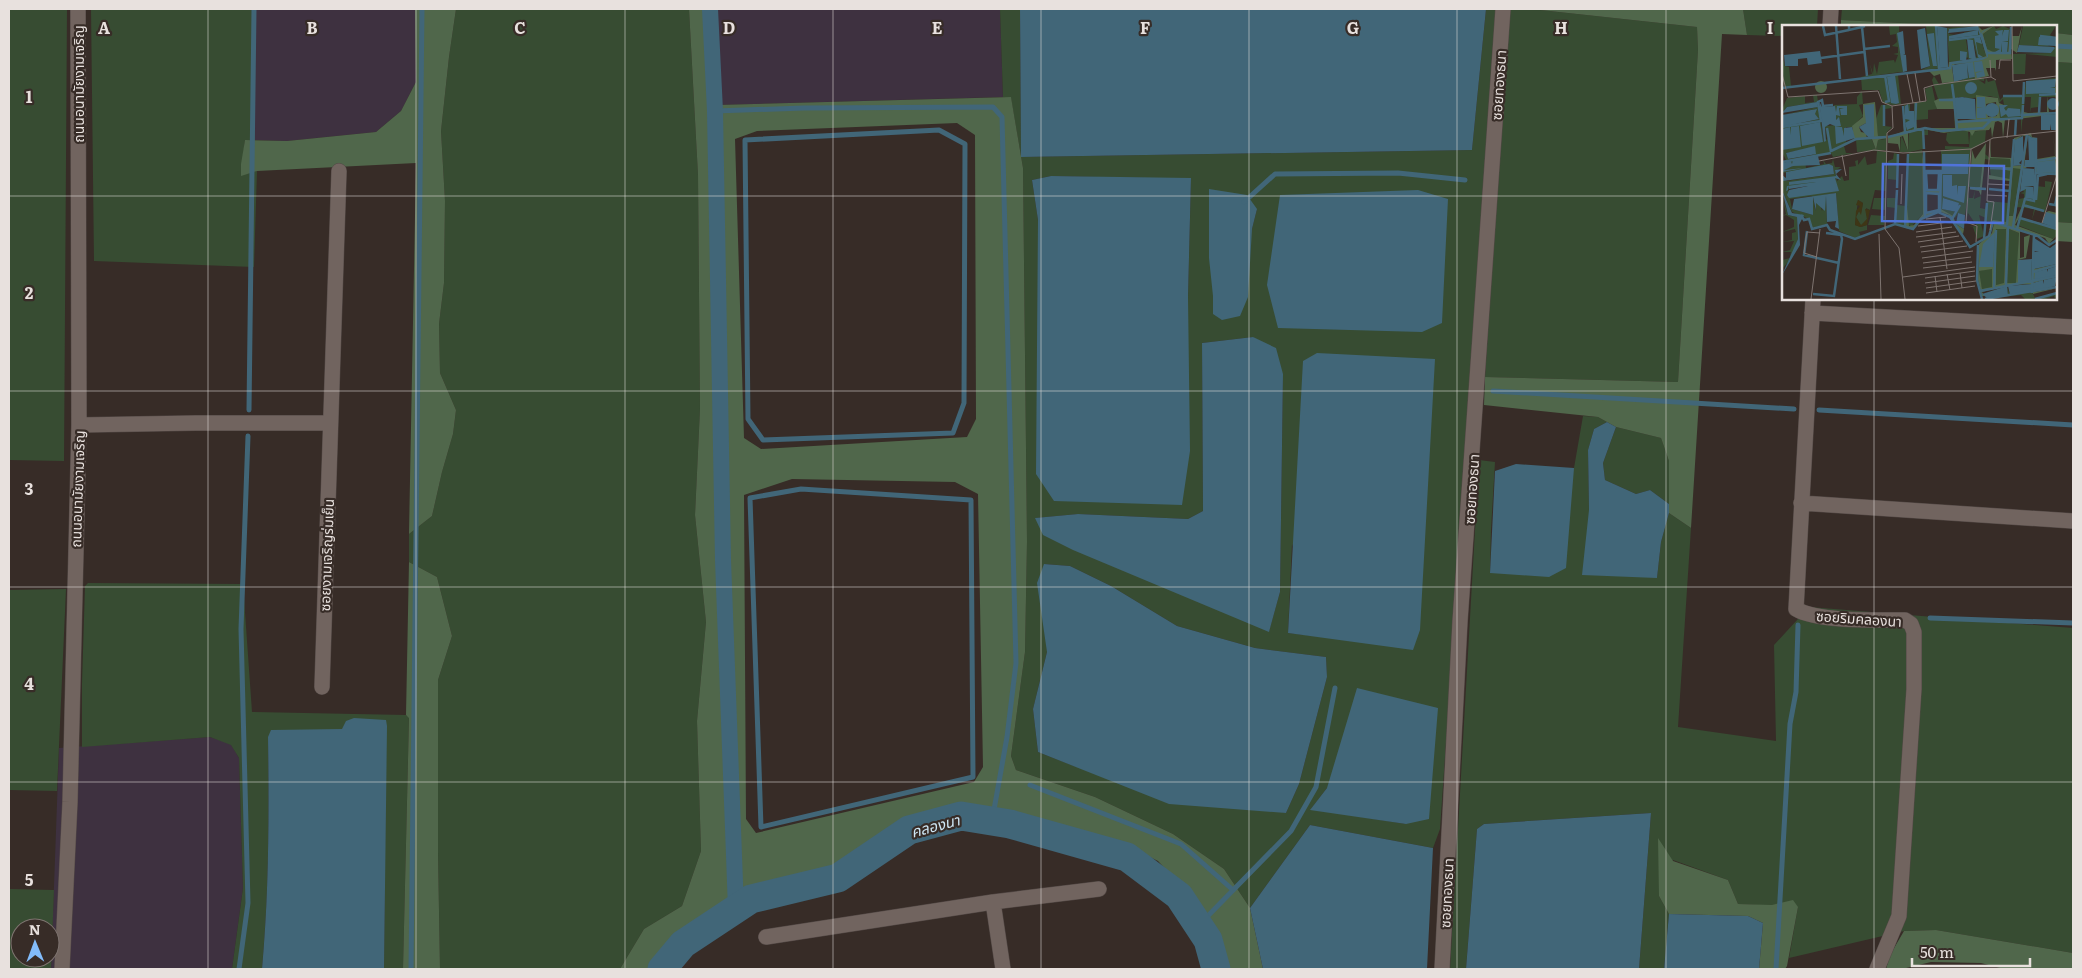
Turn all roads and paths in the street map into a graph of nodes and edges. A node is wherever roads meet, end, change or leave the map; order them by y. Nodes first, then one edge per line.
1 (78, 9) edge
2 (1503, 9) edge
3 (1831, 9) edge
4 (1830, 25) edge
5 (338, 171) dead end
6 (1812, 306) edge
7 (2073, 327) edge
8 (330, 423) junction
9 (79, 425) junction
10 (1801, 503) junction
11 (2073, 521) edge
12 (322, 687) dead end
13 (1099, 889) dead end
14 (993, 902) junction
15 (766, 937) dead end
16 (62, 969) edge
17 (1003, 969) edge
18 (1442, 969) edge
19 (1877, 969) edge

1 - 9 street, ถนนอนามัยงามเจริญ
2 - 18 street, ซอยทองธนา
3 - 4 street
5 - 8 street, ซอยงามเจริญร่มเย็น
6 - 7 street
6 - 10 street, ซอยริมคลองนา
8 - 9 street
8 - 12 street, ซอยงามเจริญร่มเย็น
9 - 16 street, ถนนอนามัยงามเจริญ
10 - 11 street
10 - 19 street, ซอยริมคลองนา
13 - 14 street
14 - 15 street
14 - 17 street

